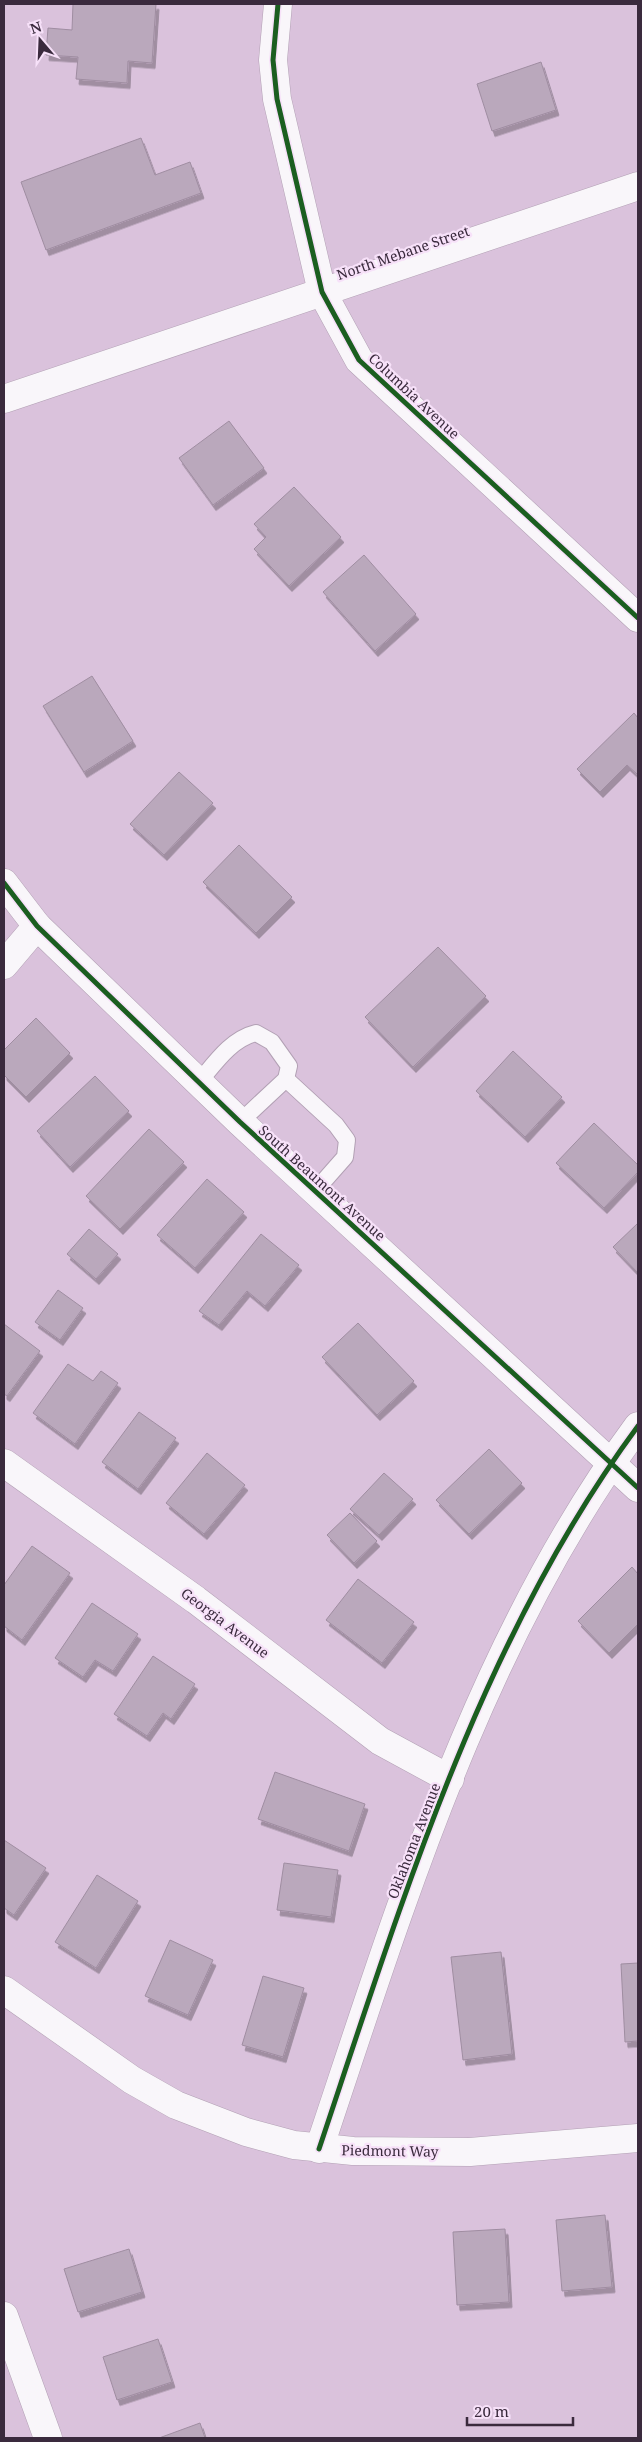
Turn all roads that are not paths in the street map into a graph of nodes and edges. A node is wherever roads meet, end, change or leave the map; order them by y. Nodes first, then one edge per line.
1 (278, 4) edge
2 (638, 186) edge
3 (322, 292) junction
4 (4, 399) edge
5 (638, 618) edge
6 (4, 883) edge
7 (37, 926) junction
8 (4, 965) edge
9 (286, 1079) junction
10 (199, 1082) junction
11 (240, 1122) junction
12 (315, 1191) junction
13 (638, 1426) edge
14 (4, 1463) edge
15 (611, 1463) junction
16 (638, 1488) edge
17 (450, 1779) junction
18 (4, 1990) edge
19 (638, 2138) edge
20 (320, 2149) junction
21 (4, 2316) edge
22 (48, 2438) edge

1 - 3 street, Columbia Avenue
2 - 3 street, North Mebane Street
3 - 4 street, North Mebane Street
3 - 5 street, Columbia Avenue
6 - 7 street, South Beaumont Avenue
7 - 8 street
7 - 10 street, South Beaumont Avenue
9 - 10 lane
9 - 11 lane
9 - 12 lane
10 - 11 street, South Beaumont Avenue
11 - 12 street, South Beaumont Avenue
12 - 15 street, South Beaumont Avenue
13 - 15 street, Oklahoma Avenue
14 - 17 street, Georgia Avenue
15 - 16 street, South Beaumont Avenue
15 - 17 street, Oklahoma Avenue
17 - 20 street, Oklahoma Avenue
18 - 20 street, Piedmont Way
19 - 20 street, Piedmont Way
21 - 22 street

